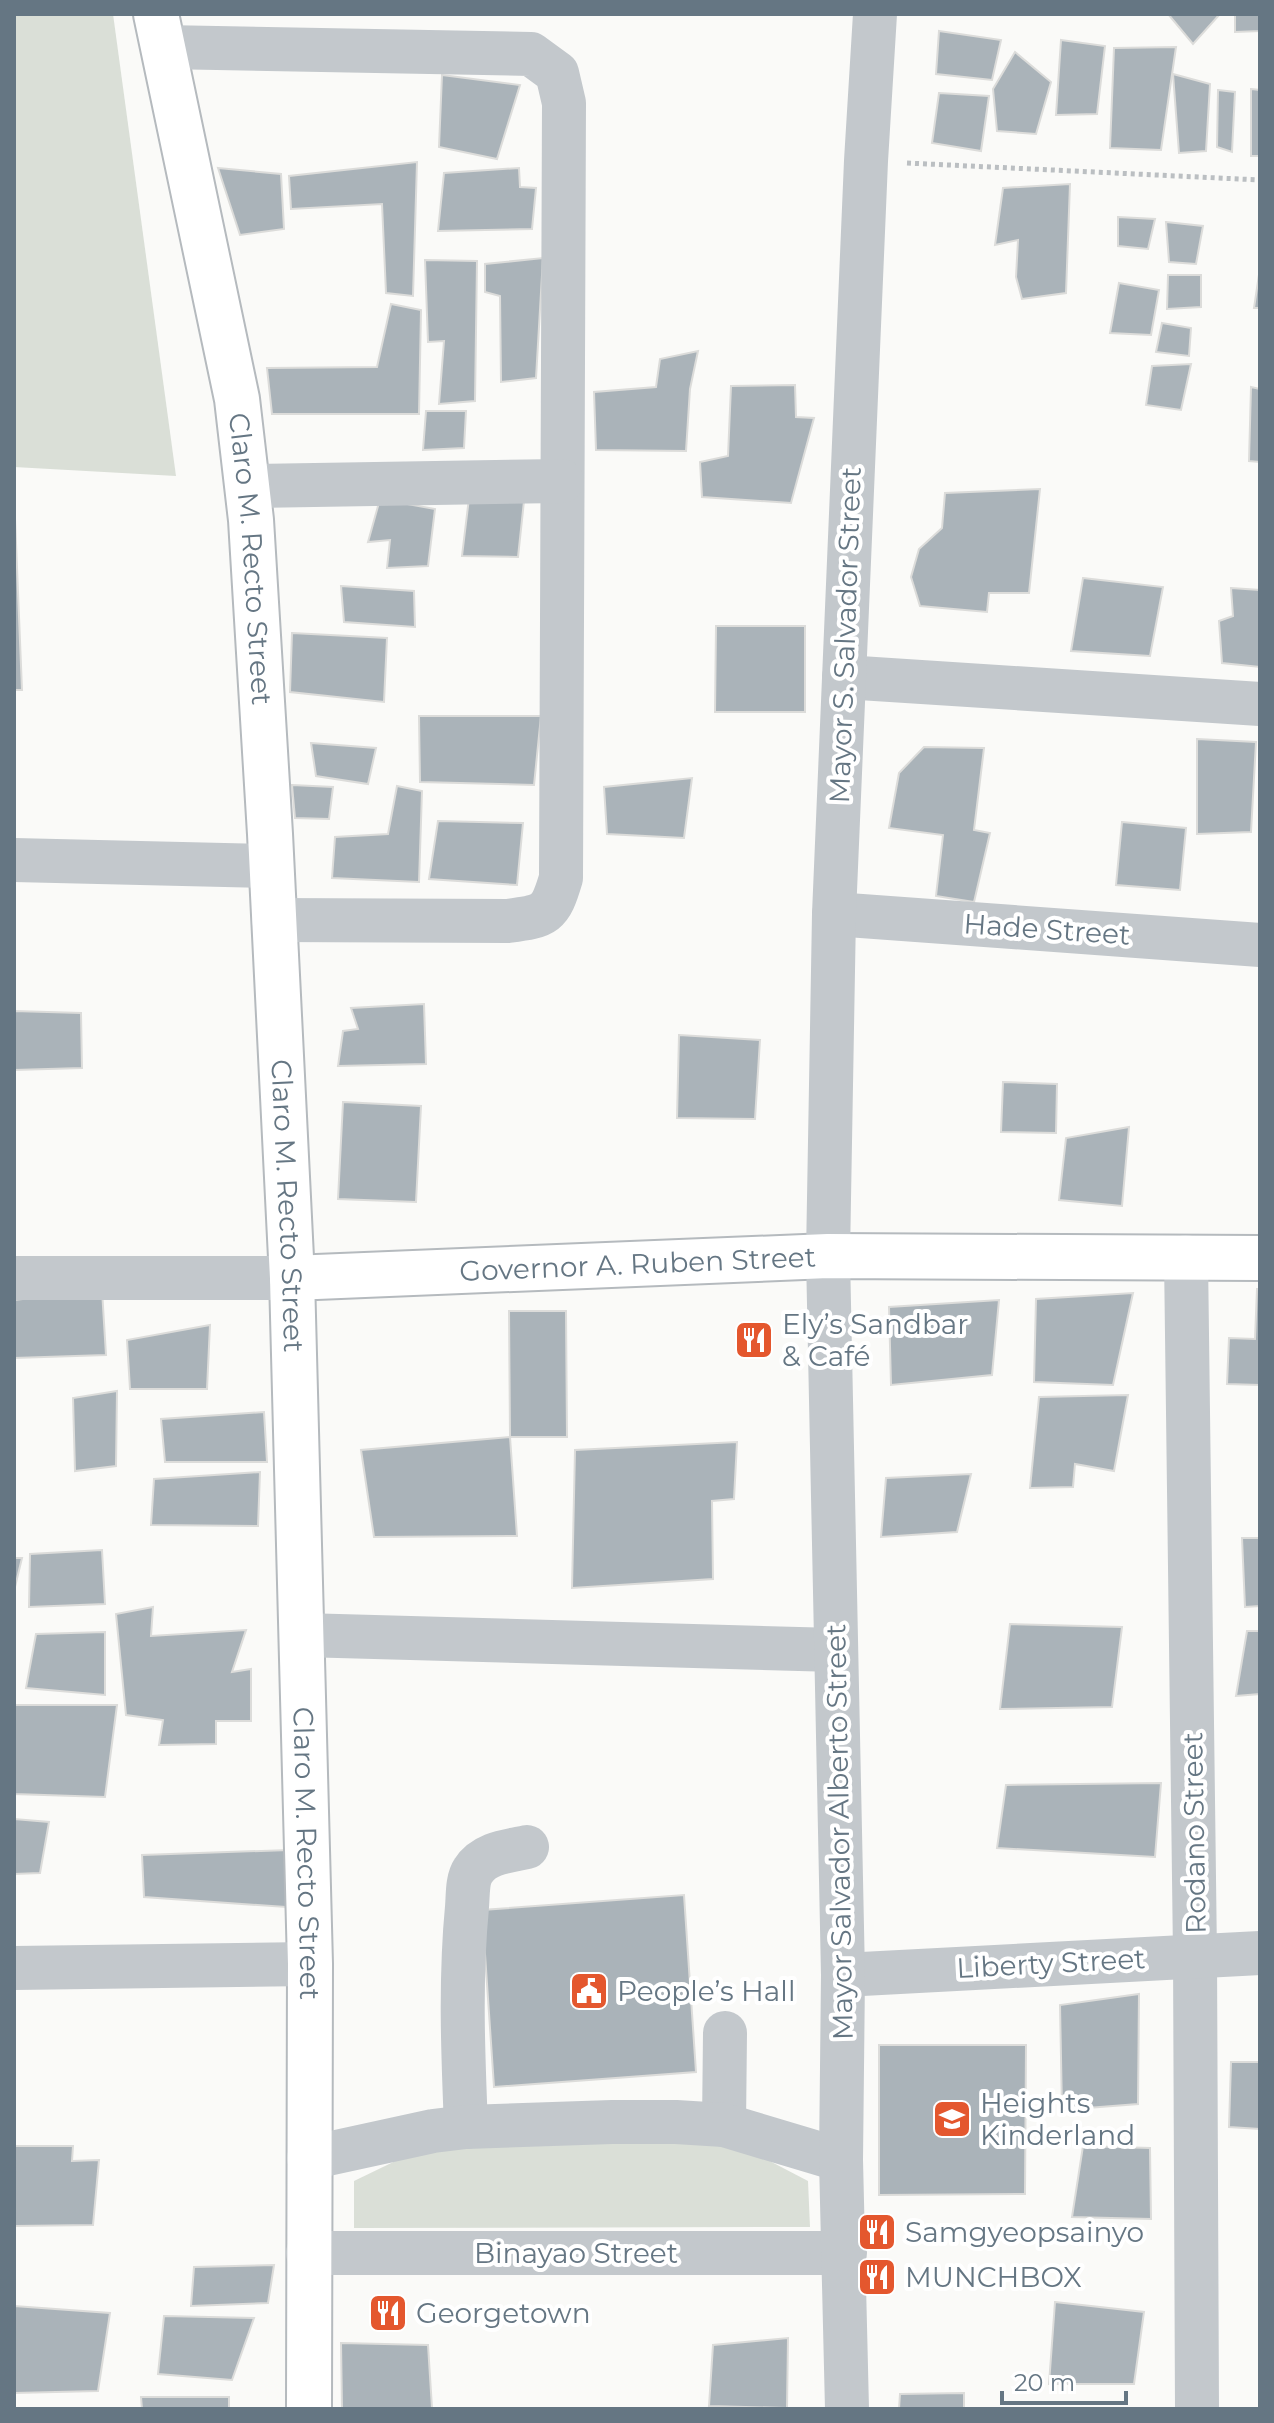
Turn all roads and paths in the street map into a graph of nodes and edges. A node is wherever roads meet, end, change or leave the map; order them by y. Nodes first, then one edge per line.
1 (875, 14) edge
2 (160, 31) edge
3 (866, 161) junction
4 (1260, 180) edge
5 (562, 481) junction
6 (248, 486) junction
7 (844, 677) junction
8 (1260, 704) edge
9 (14, 860) edge
10 (271, 866) junction
11 (834, 914) junction
12 (274, 920) junction
13 (1260, 945) edge
14 (828, 1256) junction
15 (1186, 1257) junction
16 (1260, 1258) edge
17 (14, 1278) edge
18 (292, 1278) junction
19 (302, 1635) junction
20 (836, 1650) junction
21 (527, 1847) dead end
22 (1260, 1953) edge
23 (1195, 1955) junction
24 (310, 1964) junction
25 (14, 1968) edge
26 (843, 1975) junction
27 (725, 2033) dead end
28 (724, 2125) junction
29 (466, 2127) junction
30 (309, 2158) junction
31 (841, 2160) junction
32 (308, 2253) junction
33 (845, 2253) junction
34 (309, 2409) edge
35 (847, 2409) edge
36 (1197, 2409) edge

1 - 3 street, Mayor S. Salvador Street
2 - 5 street
2 - 6 main road, Claro M. Recto Street
3 - 4 path
3 - 7 street, Mayor S. Salvador Street
5 - 6 street
5 - 12 street
6 - 10 main road, Claro M. Recto Street
7 - 8 street
7 - 11 street, Mayor S. Salvador Street
9 - 10 street
10 - 12 main road, Claro M. Recto Street
11 - 13 street, Hade Street
11 - 14 street, Mayor S. Salvador Street
12 - 18 main road, Claro M. Recto Street
14 - 15 main road, Governor A. Ruben Street
14 - 18 main road, Governor A. Ruben Street
14 - 20 street, Mayor Salvador Alberto Street
15 - 16 main road, Governor A. Ruben Street
15 - 23 street, Rodano Street
17 - 18 street, Governor A. Ruben Street
18 - 19 main road, Claro M. Recto Street
19 - 20 street
19 - 24 main road, Claro M. Recto Street
20 - 26 street, Mayor Salvador Alberto Street
21 - 29 street
22 - 23 street, Liberty Street
23 - 26 street, Liberty Street
23 - 36 street, Rodano Street
24 - 25 street
24 - 30 main road, Claro M. Recto Street
26 - 31 street, Mayor Salvador Alberto Street
27 - 28 street
28 - 29 street
28 - 31 street
29 - 30 street
30 - 32 main road, Claro M. Recto Street
31 - 33 street, Mayor Salvador Alberto Street
32 - 33 street, Binayao Street
32 - 34 main road, Claro M. Recto Street
33 - 35 street, Mayor Salvador Alberto Street

